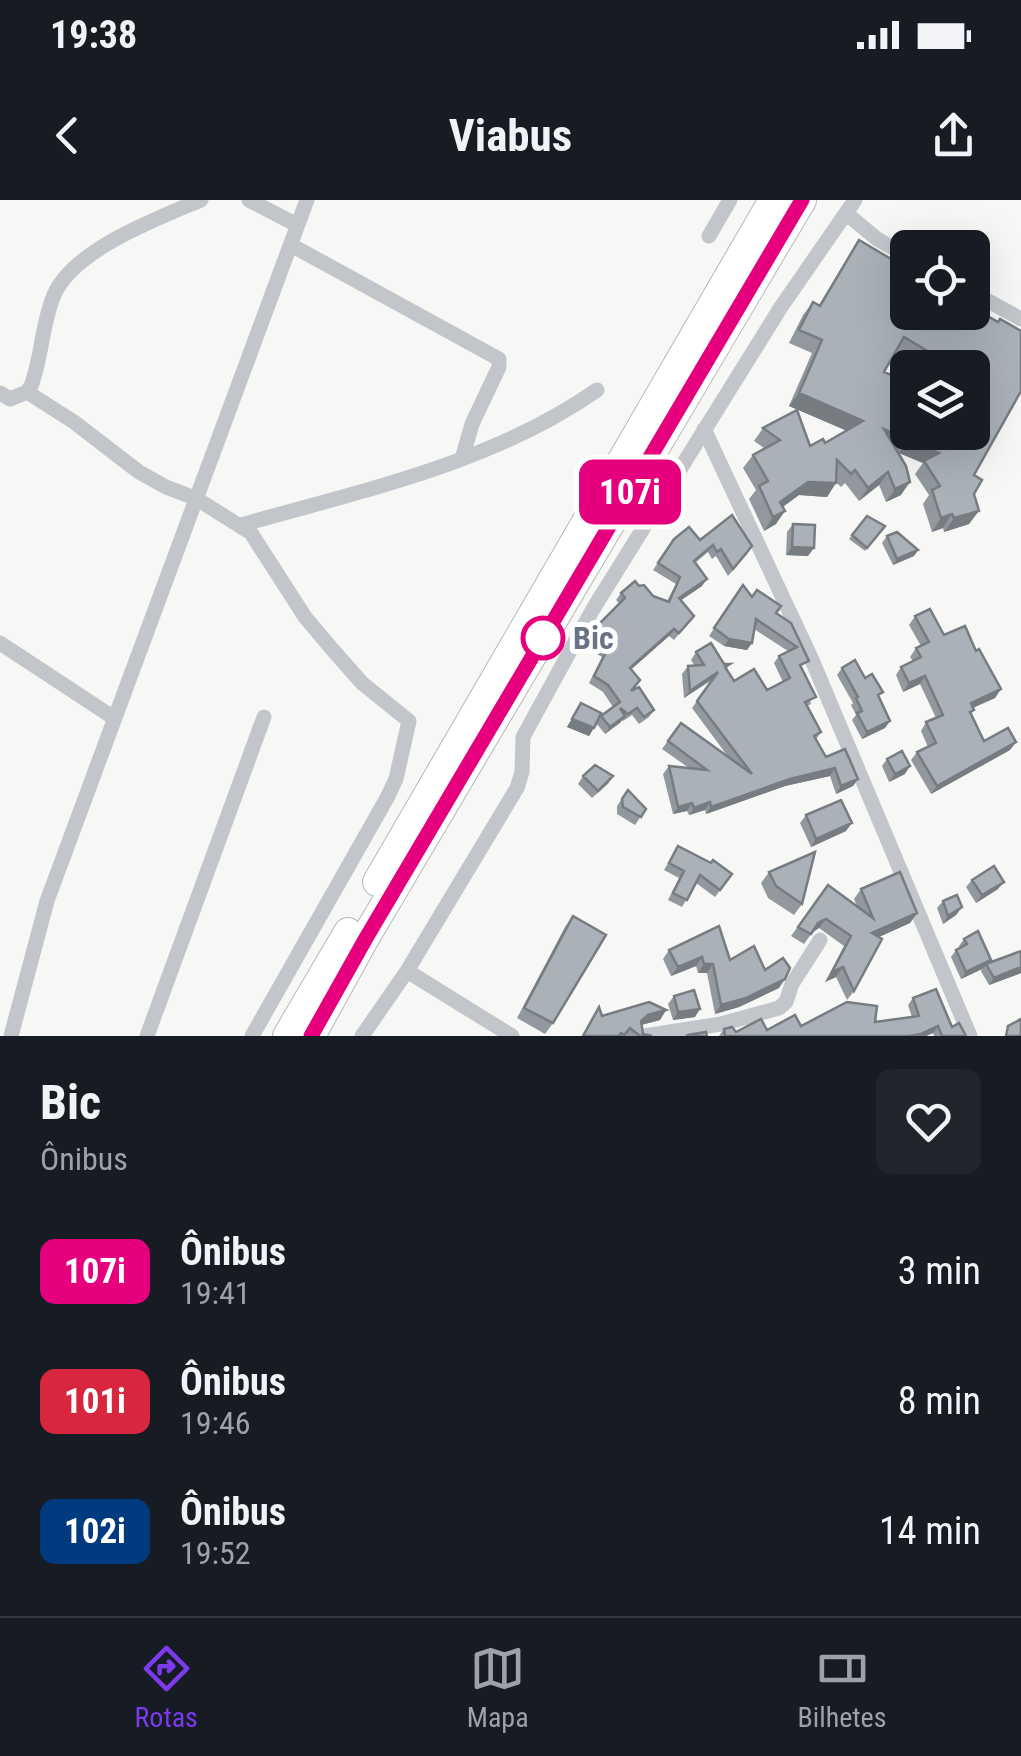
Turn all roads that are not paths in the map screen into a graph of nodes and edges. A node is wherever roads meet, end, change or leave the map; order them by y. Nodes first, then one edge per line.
1 (201, 200) edge
2 (250, 200) edge
3 (306, 200) edge
4 (730, 200) edge
5 (773, 200) edge
6 (802, 200) edge
7 (851, 207) edge
8 (297, 225) junction
9 (709, 236) dead end
10 (291, 245) junction
11 (890, 246) edge
12 (990, 302) edge
13 (1021, 319) edge
14 (598, 390) dead end
15 (27, 392) junction
16 (0, 393) edge
17 (704, 429) junction
18 (462, 459) junction
19 (198, 499) junction
20 (241, 525) junction
21 (0, 643) edge
22 (264, 716) dead end
23 (114, 718) junction
24 (820, 940) dead end
25 (407, 970) junction
26 (7, 1030) edge
27 (147, 1036) edge
28 (252, 1036) edge
29 (287, 1036) edge
30 (311, 1036) edge
31 (362, 1036) edge
32 (512, 1036) edge
33 (644, 1036) edge
34 (970, 1036) edge

1 - 15 street
2 - 8 street
3 - 8 street
4 - 9 street
5 - 29 highway
6 - 30 highway
7 - 11 street
7 - 17 street
8 - 10 street
10 - 18 street
10 - 19 street
12 - 13 street
14 - 18 street
15 - 16 street
15 - 19 street
17 - 25 street
17 - 34 street
18 - 20 street
19 - 20 street
19 - 23 street
20 - 28 street
21 - 23 street
22 - 27 street
23 - 26 street
24 - 33 street
25 - 31 street
25 - 32 street

